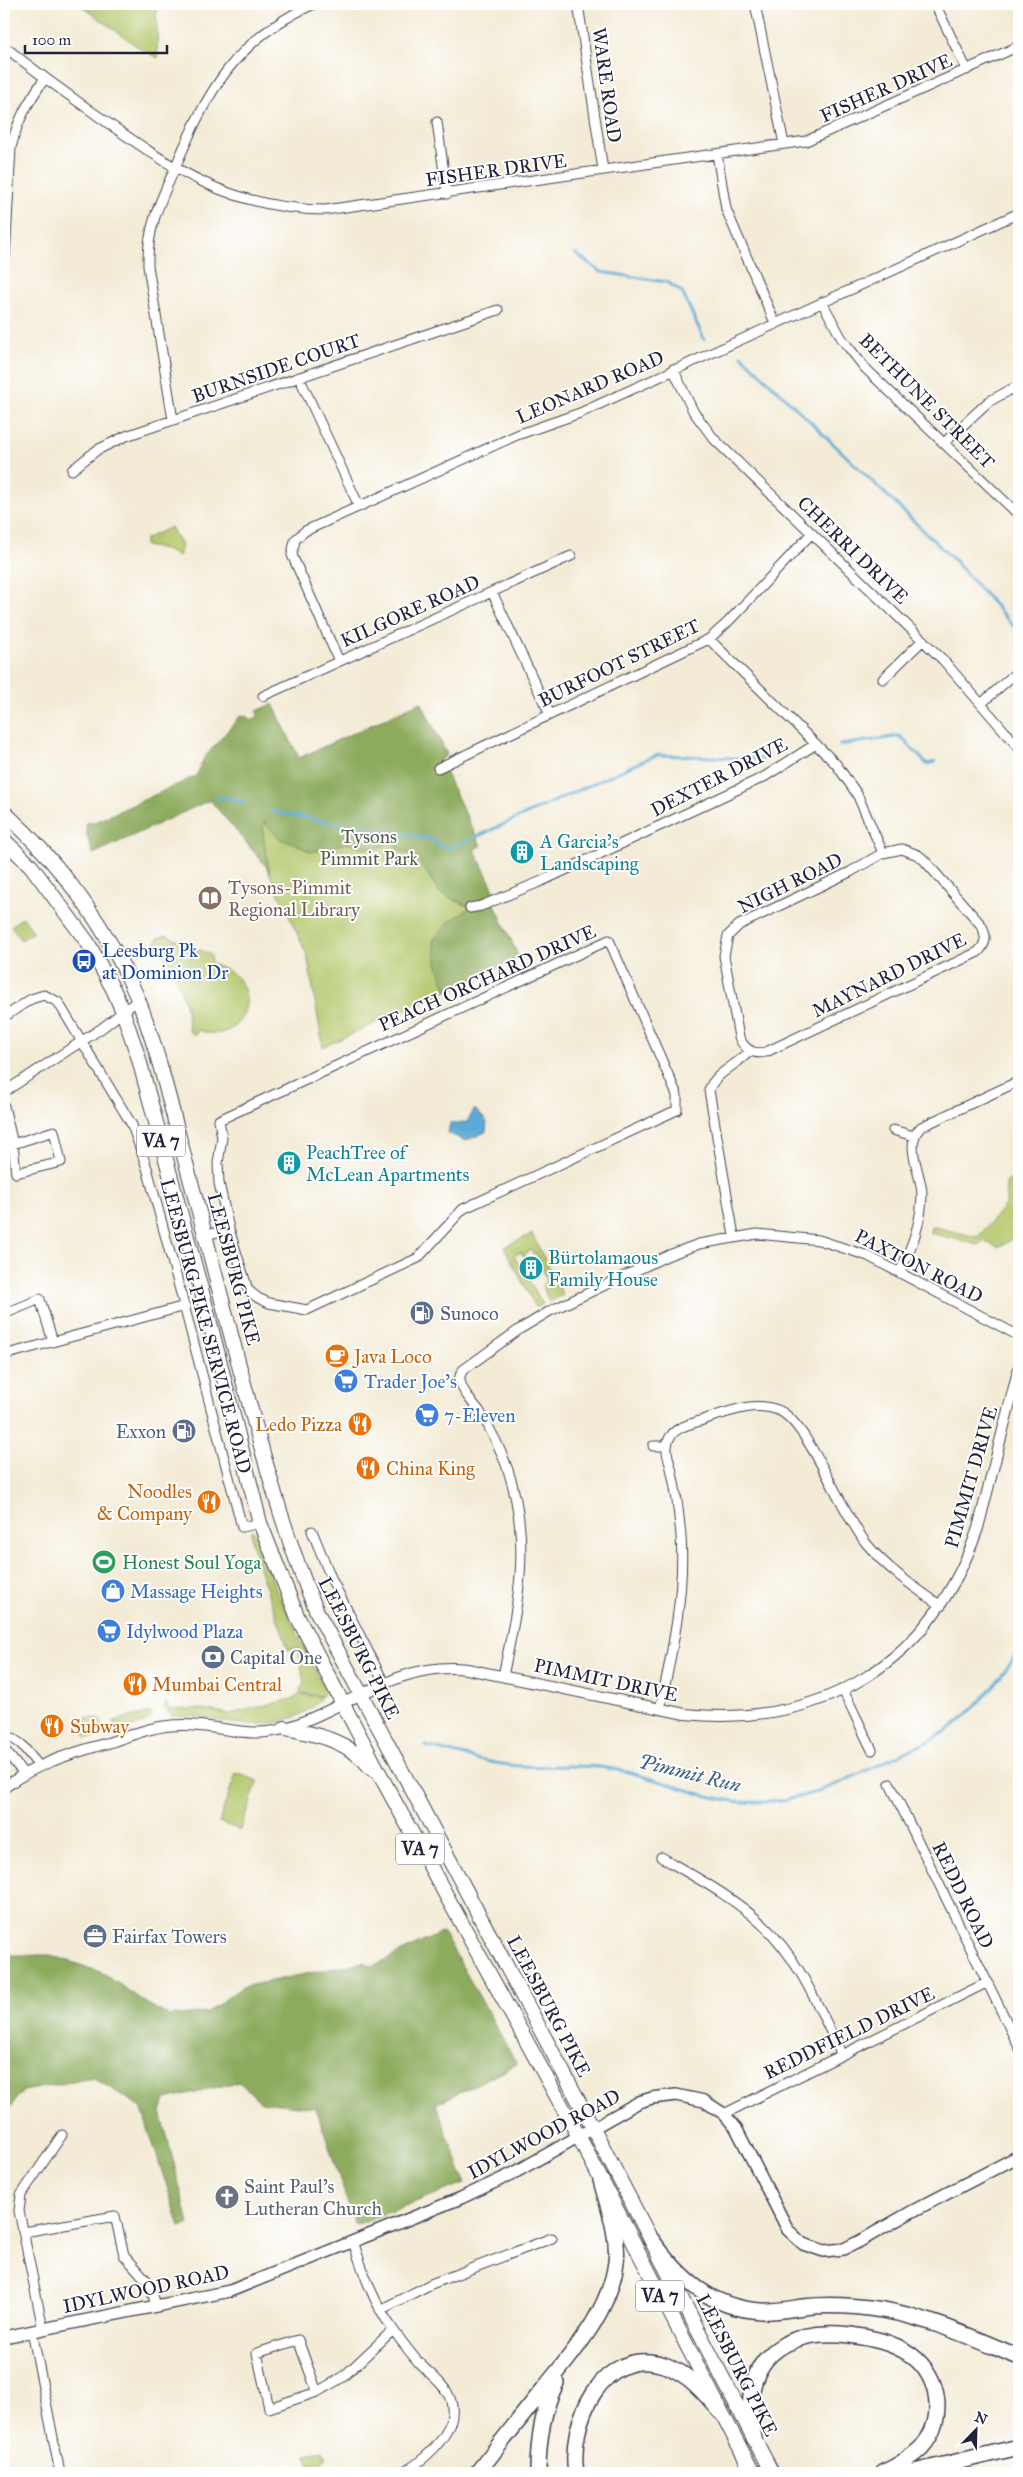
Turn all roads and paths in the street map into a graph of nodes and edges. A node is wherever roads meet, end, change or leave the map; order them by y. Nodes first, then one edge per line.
1 (314, 4) edge
2 (578, 4) edge
3 (755, 4) edge
4 (934, 4) edge
5 (4, 46) edge
6 (1019, 46) edge
7 (967, 70) junction
8 (45, 78) junction
9 (437, 122) dead end
10 (784, 144) junction
11 (717, 154) junction
12 (174, 169) junction
13 (603, 170) junction
14 (447, 194) junction
15 (1019, 213) edge
16 (5, 258) edge
17 (822, 302) junction
18 (498, 310) dead end
19 (776, 323) junction
20 (673, 369) junction
21 (300, 377) junction
22 (1019, 386) edge
23 (173, 420) junction
24 (945, 442) junction
25 (72, 470) dead end
26 (359, 506) junction
27 (1019, 515) edge
28 (812, 533) junction
29 (571, 556) dead end
30 (492, 592) junction
31 (709, 639) junction
32 (923, 640) junction
33 (340, 661) junction
34 (1019, 670) edge
35 (883, 679) dead end
36 (263, 696) dead end
37 (982, 704) junction
38 (550, 716) junction
39 (816, 744) junction
40 (1019, 748) edge
41 (438, 768) dead end
42 (4, 812) edge
43 (4, 840) edge
44 (884, 853) junction
45 (470, 908) dead end
46 (138, 1000) junction
47 (123, 1012) junction
48 (4, 1017) edge
49 (82, 1040) junction
50 (750, 1051) junction
51 (1019, 1081) edge
52 (4, 1092) edge
53 (4, 1106) edge
54 (893, 1130) dead end
55 (914, 1136) junction
56 (13, 1144) junction
57 (229, 1229) junction
58 (206, 1235) junction
59 (734, 1236) junction
60 (900, 1272) junction
61 (185, 1306) junction
62 (4, 1314) edge
63 (1019, 1336) edge
64 (53, 1342) junction
65 (4, 1355) edge
66 (1019, 1367) edge
67 (653, 1446) dead end
68 (667, 1446) junction
69 (260, 1523) junction
70 (312, 1531) dead end
71 (941, 1606) junction
72 (502, 1676) junction
73 (384, 1683) junction
74 (843, 1690) junction
75 (361, 1694) junction
76 (344, 1703) junction
77 (660, 1709) junction
78 (285, 1728) junction
79 (4, 1734) edge
80 (4, 1749) edge
81 (872, 1750) dead end
82 (39, 1766) junction
83 (24, 1774) junction
84 (384, 1784) junction
85 (890, 1784) dead end
86 (4, 1788) edge
87 (661, 1857) dead end
88 (988, 1982) junction
89 (1019, 2047) edge
90 (842, 2055) junction
91 (724, 2114) junction
92 (593, 2128) junction
93 (62, 2135) dead end
94 (579, 2137) junction
95 (1019, 2156) edge
96 (601, 2180) junction
97 (24, 2232) junction
98 (552, 2238) dead end
99 (651, 2239) junction
100 (353, 2241) junction
101 (156, 2305) junction
102 (380, 2310) junction
103 (38, 2330) junction
104 (393, 2330) junction
105 (4, 2337) edge
106 (572, 2353) junction
107 (1019, 2357) edge
108 (317, 2392) junction
109 (720, 2410) junction
110 (754, 2438) junction
111 (1019, 2447) edge
112 (60, 2473) edge
113 (403, 2473) edge
114 (477, 2473) edge
115 (538, 2473) edge
116 (576, 2473) edge
117 (753, 2473) edge
118 (772, 2473) edge
119 (883, 2473) edge
120 (910, 2473) edge

1 - 12 street
2 - 13 street, WARE ROAD
3 - 10 street
4 - 7 street
5 - 8 street, FISHER DRIVE
6 - 7 street, FISHER DRIVE
7 - 10 street, FISHER DRIVE
8 - 12 street, FISHER DRIVE
8 - 16 street
9 - 14 street
10 - 11 street, FISHER DRIVE
11 - 13 street, FISHER DRIVE
11 - 19 street
12 - 14 street, FISHER DRIVE
12 - 23 street
13 - 14 street, FISHER DRIVE
15 - 17 street, LEONARD ROAD
17 - 19 street, LEONARD ROAD
17 - 24 street, BETHUNE STREET
18 - 21 street, BURNSIDE COURT
19 - 20 street, LEONARD ROAD
20 - 26 street, LEONARD ROAD
20 - 28 street, CHERRI DRIVE
21 - 23 street, BURNSIDE COURT
21 - 26 street
22 - 24 street
23 - 25 street, BURNSIDE COURT
24 - 27 street, BETHUNE STREET
26 - 33 street, LEONARD ROAD
28 - 31 street, BURFOOT STREET
28 - 32 street, CHERRI DRIVE
29 - 30 street, KILGORE ROAD
30 - 33 street, KILGORE ROAD
30 - 38 street
31 - 38 street, BURFOOT STREET
31 - 39 street
32 - 35 street
32 - 37 street, CHERRI DRIVE
33 - 36 street, KILGORE ROAD
34 - 37 street
37 - 40 street, CHERRI DRIVE
38 - 41 street, BURFOOT STREET
39 - 44 street
39 - 45 street, DEXTER DRIVE
42 - 46 main road, LEESBURG PIKE / VA 7
43 - 47 main road, LEESBURG PIKE / VA 7
44 - 50 street, NIGH ROAD
44 - 50 street, MAYNARD DRIVE
46 - 47 street
46 - 58 main road, LEESBURG PIKE / VA 7
47 - 49 street
47 - 69 main road, LEESBURG PIKE / VA 7
48 - 49 street, LEESBURG PIKE SERVICE ROAD
49 - 52 street
49 - 61 street, LEESBURG PIKE SERVICE ROAD
50 - 59 street
51 - 55 street
53 - 56 street
54 - 55 street
55 - 60 street
56 - 56 street
57 - 57 street, PEACH ORCHARD DRIVE
57 - 58 street
58 - 75 main road, LEESBURG PIKE / VA 7
59 - 60 street, PAXTON ROAD
59 - 72 street, PAXTON ROAD
60 - 63 street, PAXTON ROAD
61 - 64 street
61 - 69 street, LEESBURG PIKE SERVICE ROAD
62 - 64 street
64 - 65 street
66 - 71 street, PIMMIT DRIVE
67 - 68 street
68 - 71 street
68 - 77 street
69 - 76 main road, LEESBURG PIKE / VA 7
70 - 73 street
71 - 74 street, PIMMIT DRIVE
72 - 73 street, PIMMIT DRIVE
72 - 77 street, PIMMIT DRIVE
73 - 75 street, PIMMIT DRIVE
74 - 77 street, PIMMIT DRIVE
74 - 81 street
75 - 76 street, PIMMIT DRIVE
75 - 92 main road, LEESBURG PIKE / VA 7
76 - 78 street, PIMMIT DRIVE
76 - 84 main road, LEESBURG PIKE / VA 7
78 - 82 street, PIMMIT DRIVE
78 - 84 main road
79 - 82 street
80 - 83 street
82 - 83 street, PIMMIT DRIVE
83 - 86 street, PIMMIT DRIVE
84 - 94 main road, LEESBURG PIKE / VA 7
85 - 88 street, REDD ROAD
87 - 90 street
88 - 89 street, REDD ROAD
88 - 90 street, REDDFIELD DRIVE
90 - 91 street, REDDFIELD DRIVE
91 - 92 main road, IDYLWOOD ROAD
91 - 95 main road, IDYLWOOD ROAD
92 - 94 main road, IDYLWOOD ROAD
92 - 99 main road, LEESBURG PIKE / VA 7
93 - 97 street
94 - 96 main road, LEESBURG PIKE / VA 7
94 - 100 main road, IDYLWOOD ROAD
96 - 106 highway
96 - 109 main road, LEESBURG PIKE / VA 7
97 - 101 street
97 - 103 street
98 - 102 street
99 - 107 highway
99 - 110 main road, LEESBURG PIKE / VA 7
100 - 101 main road, IDYLWOOD ROAD
100 - 102 street
101 - 103 main road, IDYLWOOD ROAD
102 - 104 street
103 - 105 main road, IDYLWOOD ROAD
103 - 112 street
104 - 108 street
104 - 113 street
106 - 114 highway
106 - 115 highway
108 - 108 street
109 - 116 highway
109 - 117 main road, LEESBURG PIKE / VA 7
110 - 118 main road, LEESBURG PIKE / VA 7
110 - 119 highway
111 - 120 highway

